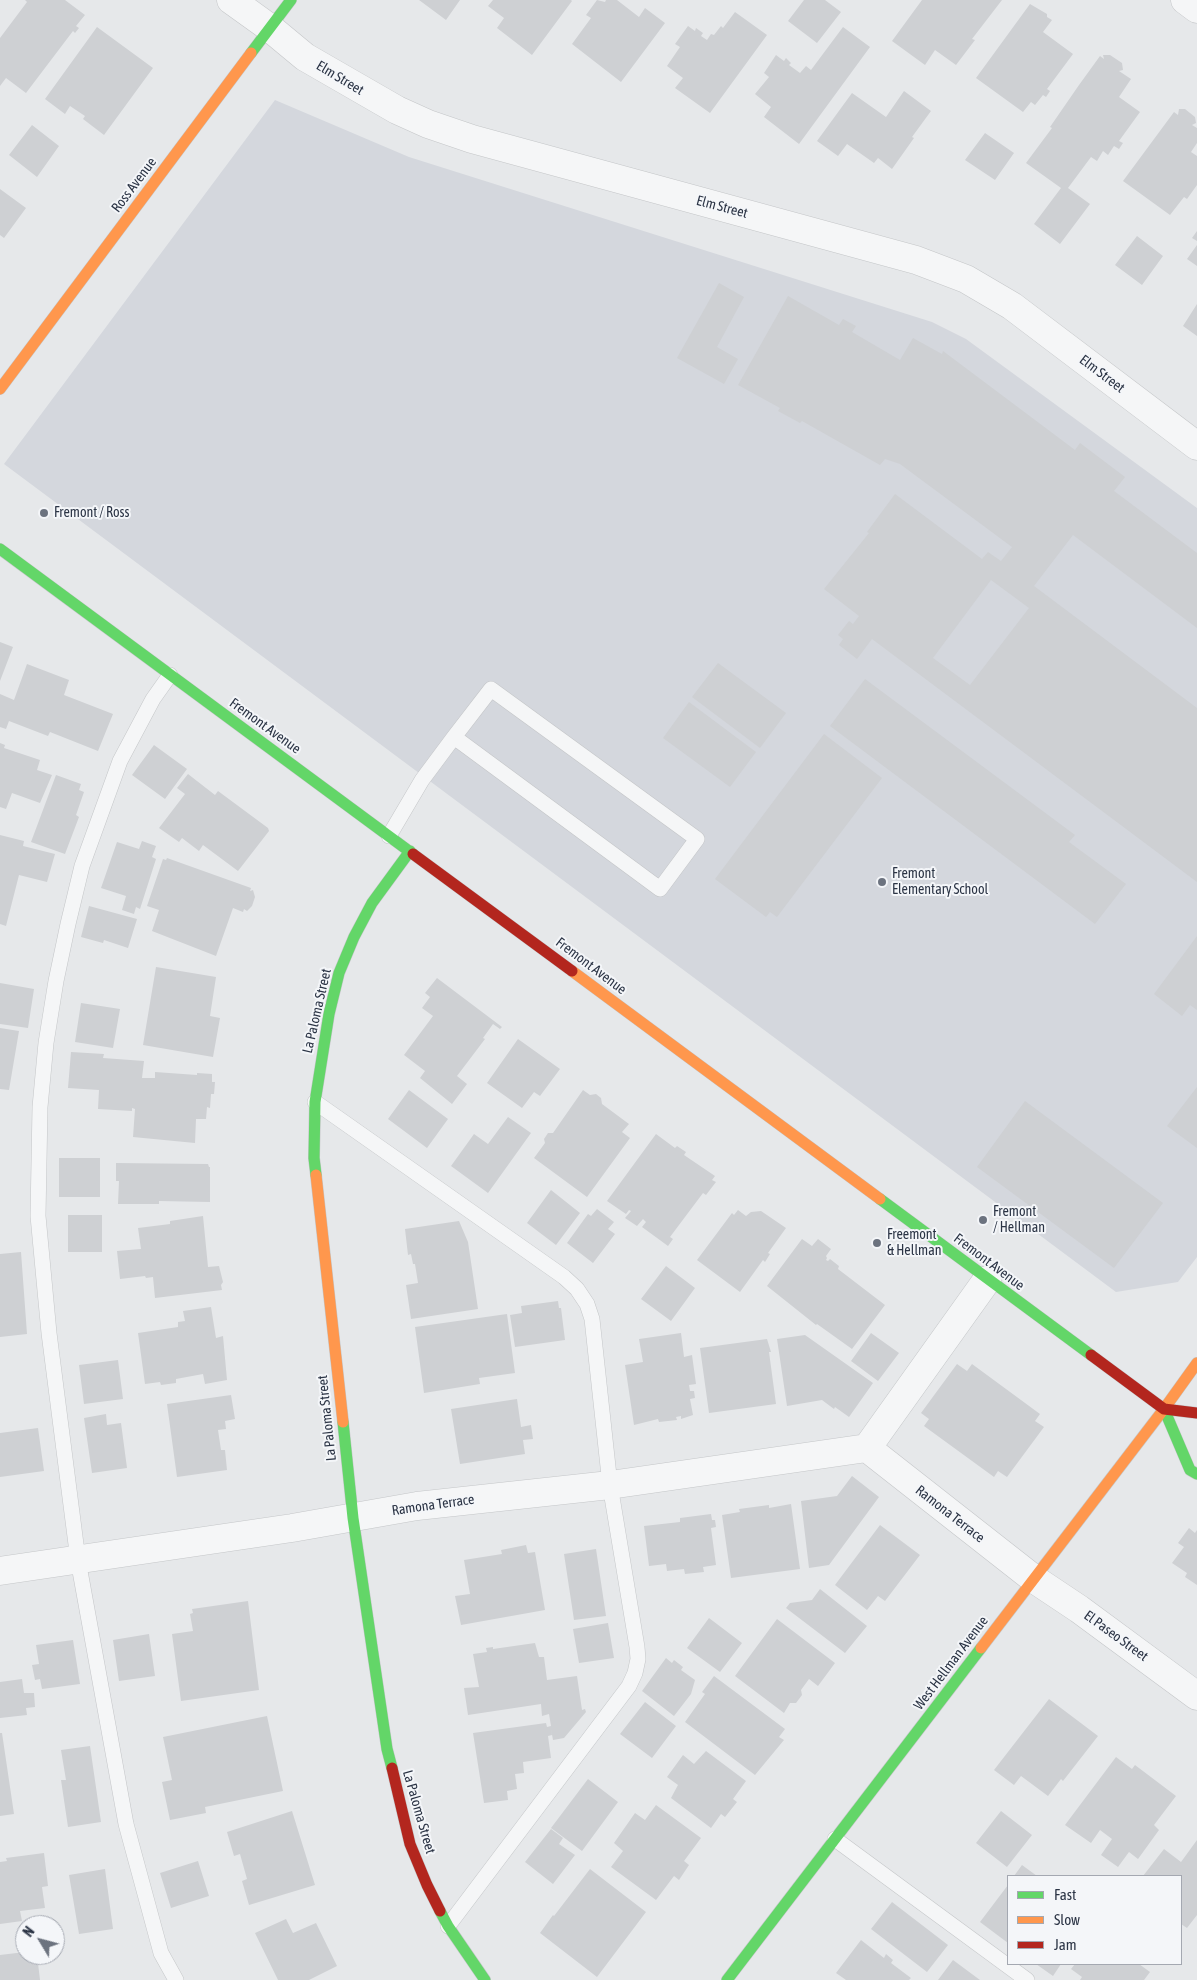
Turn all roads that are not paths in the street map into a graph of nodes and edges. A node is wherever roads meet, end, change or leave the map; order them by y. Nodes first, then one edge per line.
1 (231, 0) edge
2 (291, 0) edge
3 (1186, 0) edge
4 (1197, 8) edge
5 (270, 28) junction
6 (0, 388) edge
7 (1197, 446) edge
8 (0, 549) edge
9 (170, 675) junction
10 (454, 737) junction
11 (389, 836) junction
12 (410, 851) junction
13 (315, 1102) junction
14 (987, 1280) junction
15 (1197, 1363) edge
16 (1164, 1409) junction
17 (1197, 1413) edge
18 (867, 1448) junction
19 (1197, 1474) edge
20 (610, 1485) junction
21 (353, 1518) junction
22 (78, 1560) junction
23 (0, 1571) edge
24 (1034, 1579) junction
25 (1197, 1696) edge
26 (835, 1840) junction
27 (448, 1926) junction
28 (176, 1980) edge
29 (485, 1980) edge
30 (727, 1980) edge
31 (1027, 1980) edge

1 - 5 street, Elm Street
2 - 5 street, Ross Avenue
3 - 4 street
5 - 6 street, Ross Avenue
5 - 7 street, Elm Street
8 - 9 street, Fremont Avenue
9 - 11 street, Fremont Avenue
9 - 22 lane
10 - 10 lane
10 - 11 lane
11 - 12 street, Fremont Avenue
12 - 13 street, La Paloma Street
12 - 14 street, Fremont Avenue
13 - 20 lane
13 - 21 street, La Paloma Street
14 - 16 street, Fremont Avenue
14 - 18 street
15 - 16 street, West Hellman Avenue
16 - 17 street, Fremont Avenue
16 - 19 street
16 - 24 street, West Hellman Avenue
18 - 20 street, Ramona Terrace
18 - 24 street, Ramona Terrace
20 - 21 street, Ramona Terrace
20 - 27 lane
21 - 22 street, Ramona Terrace
21 - 27 street, La Paloma Street
22 - 23 street, Ramona Terrace
22 - 28 lane
24 - 25 street, El Paseo Street
24 - 26 street, West Hellman Avenue
26 - 30 street, West Hellman Avenue
26 - 31 lane
27 - 29 street, La Paloma Street

